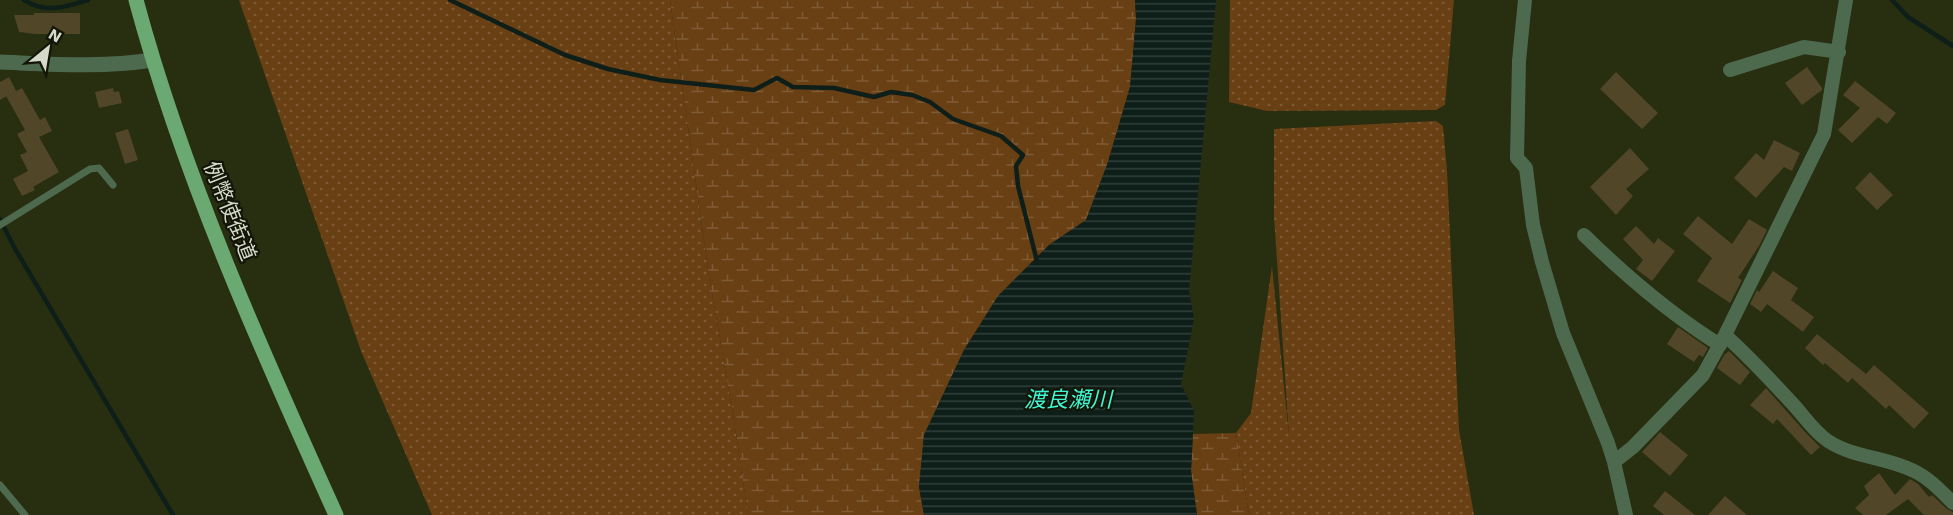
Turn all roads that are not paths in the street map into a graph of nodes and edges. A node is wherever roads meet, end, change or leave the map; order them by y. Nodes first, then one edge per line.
1 (136, 0) edge
2 (1525, 0) edge
3 (1846, 0) edge
4 (1839, 52) junction
5 (152, 60) junction
6 (0, 61) edge
7 (1730, 70) dead end
8 (113, 184) dead end
9 (0, 225) edge
10 (1584, 235) dead end
11 (1723, 340) junction
12 (1614, 462) junction
13 (0, 484) edge
14 (1953, 502) edge
15 (25, 515) edge
16 (336, 515) edge
17 (1626, 515) edge

1 - 5 main road, 例幣使街道
2 - 12 street
3 - 4 street
4 - 7 street
4 - 11 street
5 - 6 street
5 - 16 main road, 例幣使街道
8 - 9 lane
10 - 11 street
11 - 12 street
11 - 14 street
12 - 17 street
13 - 15 lane

